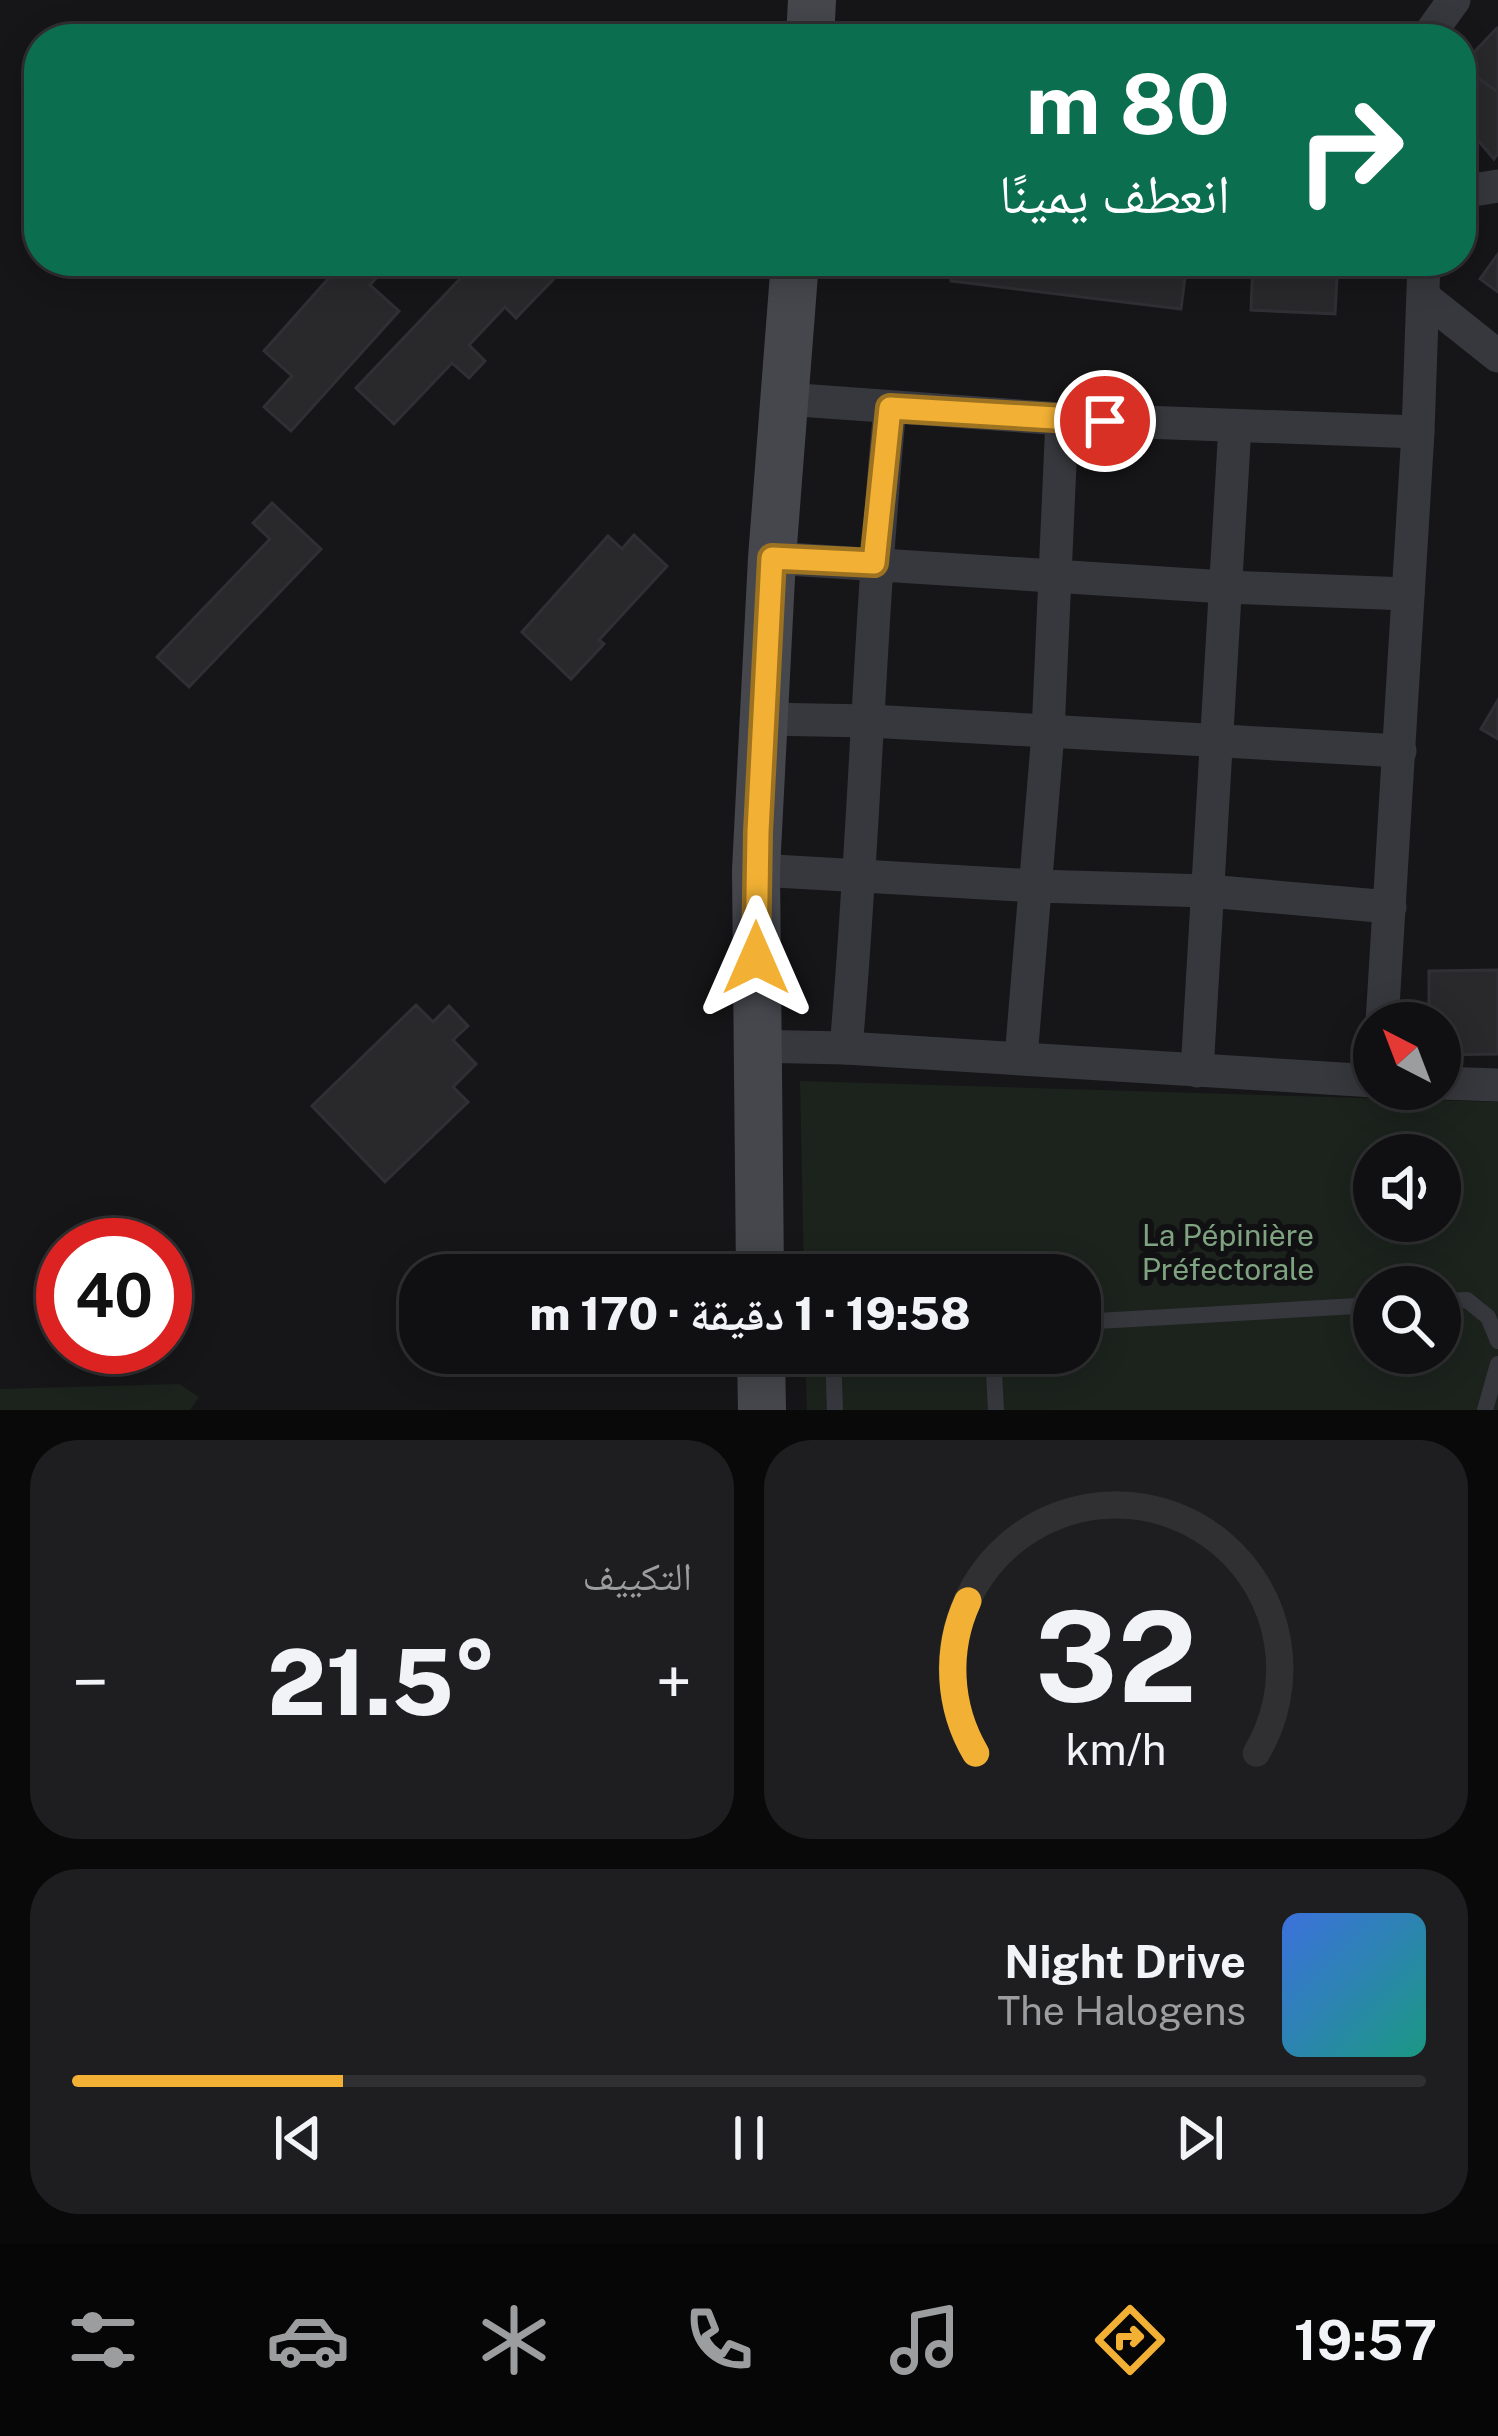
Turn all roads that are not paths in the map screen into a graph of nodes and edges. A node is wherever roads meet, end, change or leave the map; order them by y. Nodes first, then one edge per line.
1 (794, 276) edge
2 (1424, 276) edge
3 (1425, 298) junction
4 (1498, 356) edge
5 (785, 399) junction
6 (890, 408) junction
7 (1062, 419) junction
8 (1235, 426) junction
9 (1418, 432) junction
10 (772, 558) junction
11 (874, 563) junction
12 (1058, 578) junction
13 (1225, 587) junction
14 (1408, 594) junction
15 (764, 719) junction
16 (870, 721) junction
17 (1048, 733) junction
18 (1220, 740) junction
19 (1400, 751) junction
20 (757, 870) junction
21 (861, 874) junction
22 (1036, 886) junction
23 (1208, 891) junction
24 (1390, 908) junction
25 (1383, 1002) edge
26 (755, 1046) junction
27 (846, 1048) junction
28 (1022, 1058) junction
29 (1198, 1071) junction
30 (1353, 1080) edge
31 (1461, 1084) edge
32 (1498, 1085) edge
33 (760, 1254) edge
34 (1461, 1300) edge
35 (1353, 1306) edge
36 (1493, 1312) edge
37 (1101, 1321) edge
38 (1498, 1341) edge
39 (1498, 1364) edge
40 (761, 1374) edge
41 (833, 1374) edge
42 (994, 1374) edge
43 (762, 1410) edge
44 (835, 1410) edge
45 (996, 1410) edge
46 (1485, 1410) edge

1 - 5 street
2 - 3 street
3 - 4 street
3 - 9 street
5 - 6 street
5 - 10 street
6 - 7 street
6 - 11 street
7 - 8 street
7 - 12 street
8 - 9 street
8 - 13 street
9 - 14 street
10 - 11 street
10 - 15 street
11 - 12 street
11 - 16 street
12 - 13 street
12 - 17 street
13 - 14 street
13 - 18 street
14 - 19 street
15 - 16 street
15 - 20 street
16 - 17 street
16 - 21 street
17 - 18 street
17 - 22 street
18 - 19 street
18 - 23 street
19 - 24 street
20 - 21 street
20 - 26 street
21 - 22 street
21 - 27 street
22 - 23 street
22 - 28 street
23 - 24 street
23 - 29 street
24 - 25 street
26 - 27 street
26 - 33 street
27 - 28 street
28 - 29 street
29 - 30 street
31 - 32 street
34 - 36 lane
35 - 37 lane
36 - 38 lane
39 - 46 lane
40 - 43 street
41 - 44 lane
42 - 45 lane

